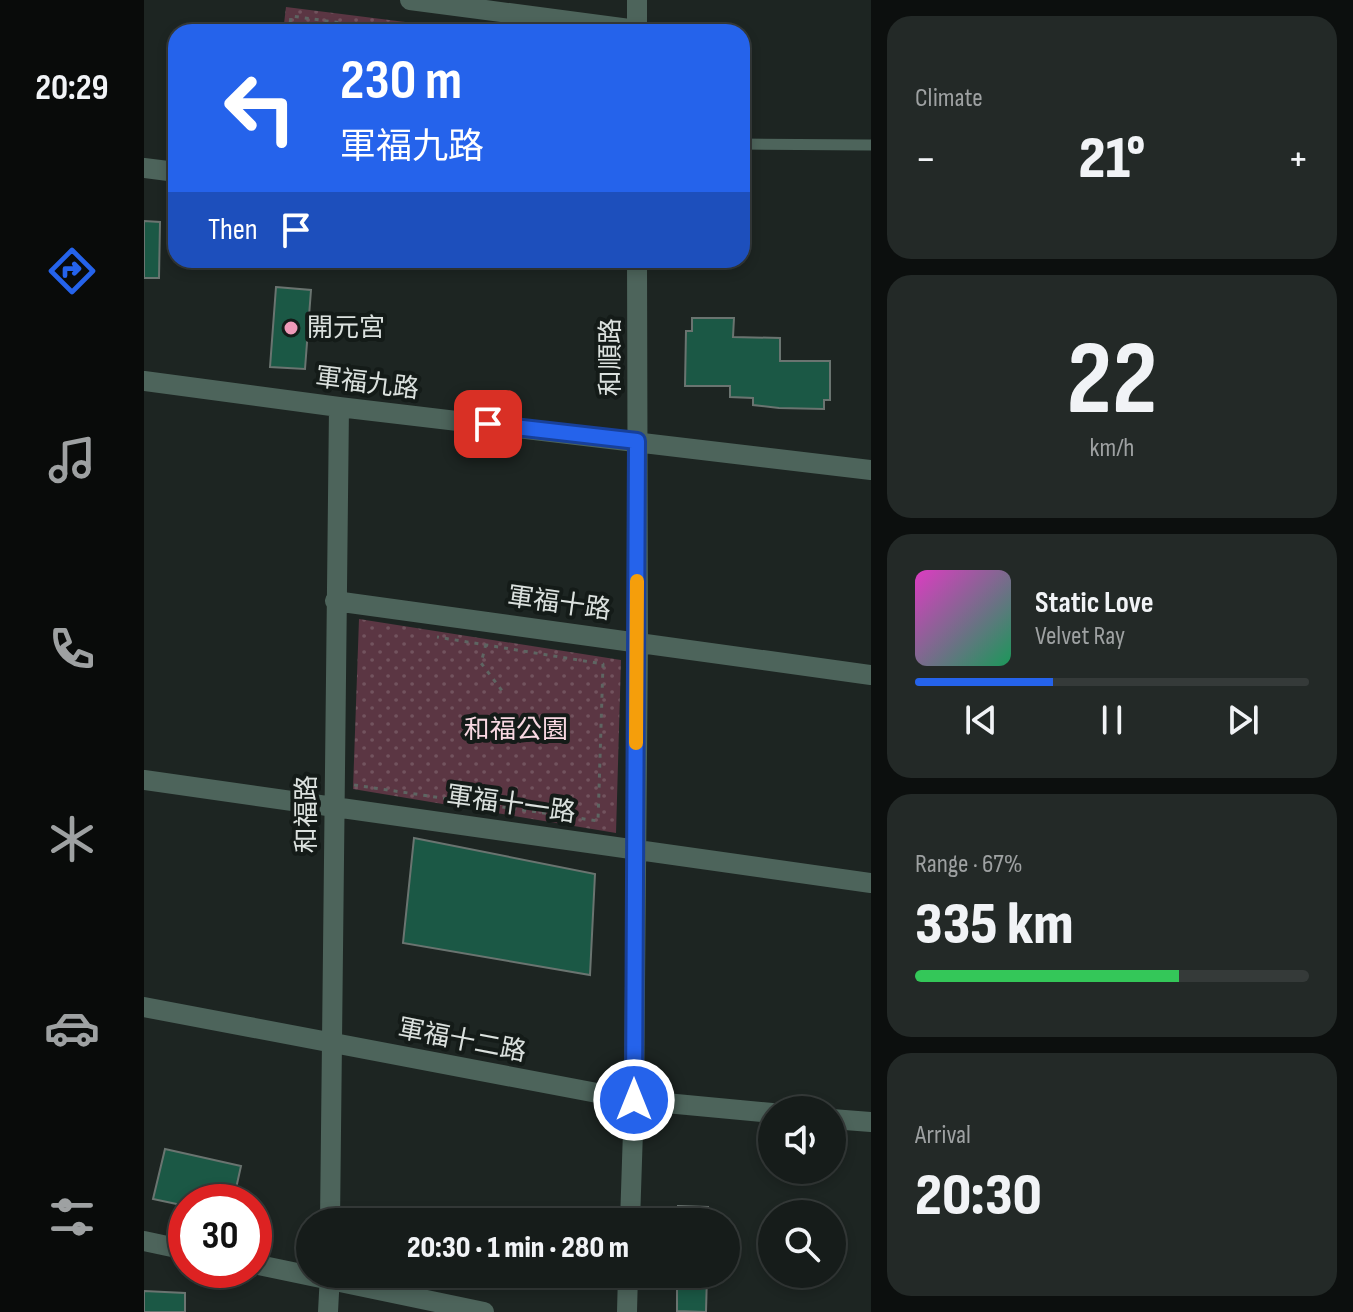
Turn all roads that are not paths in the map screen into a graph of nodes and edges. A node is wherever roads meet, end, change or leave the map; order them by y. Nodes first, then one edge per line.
1 (410, 0) edge
2 (637, 0) edge
3 (586, 24) edge
4 (637, 24) edge
5 (750, 144) edge
6 (871, 145) edge
7 (144, 168) edge
8 (168, 171) edge
9 (637, 268) edge
10 (144, 381) edge
11 (339, 407) junction
12 (637, 441) junction
13 (871, 470) edge
14 (335, 601) junction
15 (638, 641) junction
16 (871, 675) edge
17 (144, 780) edge
18 (333, 806) junction
19 (635, 849) junction
20 (871, 883) edge
21 (144, 1007) edge
22 (332, 1042) junction
23 (634, 1100) junction
24 (758, 1112) edge
25 (846, 1120) edge
26 (871, 1122) edge
27 (330, 1208) edge
28 (630, 1208) edge
29 (144, 1241) edge
30 (168, 1246) edge
31 (272, 1267) edge
32 (296, 1271) edge
33 (329, 1288) edge
34 (378, 1288) edge
35 (628, 1288) edge
36 (328, 1312) edge
37 (484, 1312) edge
38 (627, 1312) edge

1 - 3 street
2 - 4 street
5 - 6 lane
7 - 8 street
9 - 12 street, 和順路
10 - 11 street, 軍福九路
11 - 12 street, 軍福九路
11 - 14 street, 和福路
12 - 13 street, 軍福九路
12 - 15 street, 和順路
14 - 15 street, 軍福十路
14 - 18 street, 和福路
15 - 16 street, 軍福十路
15 - 19 street, 和順路
17 - 18 street, 軍福十一路
18 - 19 street, 軍福十一路
18 - 22 street, 和福路
19 - 20 street, 軍福十一路
19 - 23 street, 和順路
21 - 22 street, 軍福十二路
22 - 23 street, 軍福十二路
22 - 27 street, 和福路
23 - 24 street, 軍福十二路
23 - 28 street, 和順路
25 - 26 street
29 - 30 street
31 - 32 street
33 - 36 street
34 - 37 street
35 - 38 street

